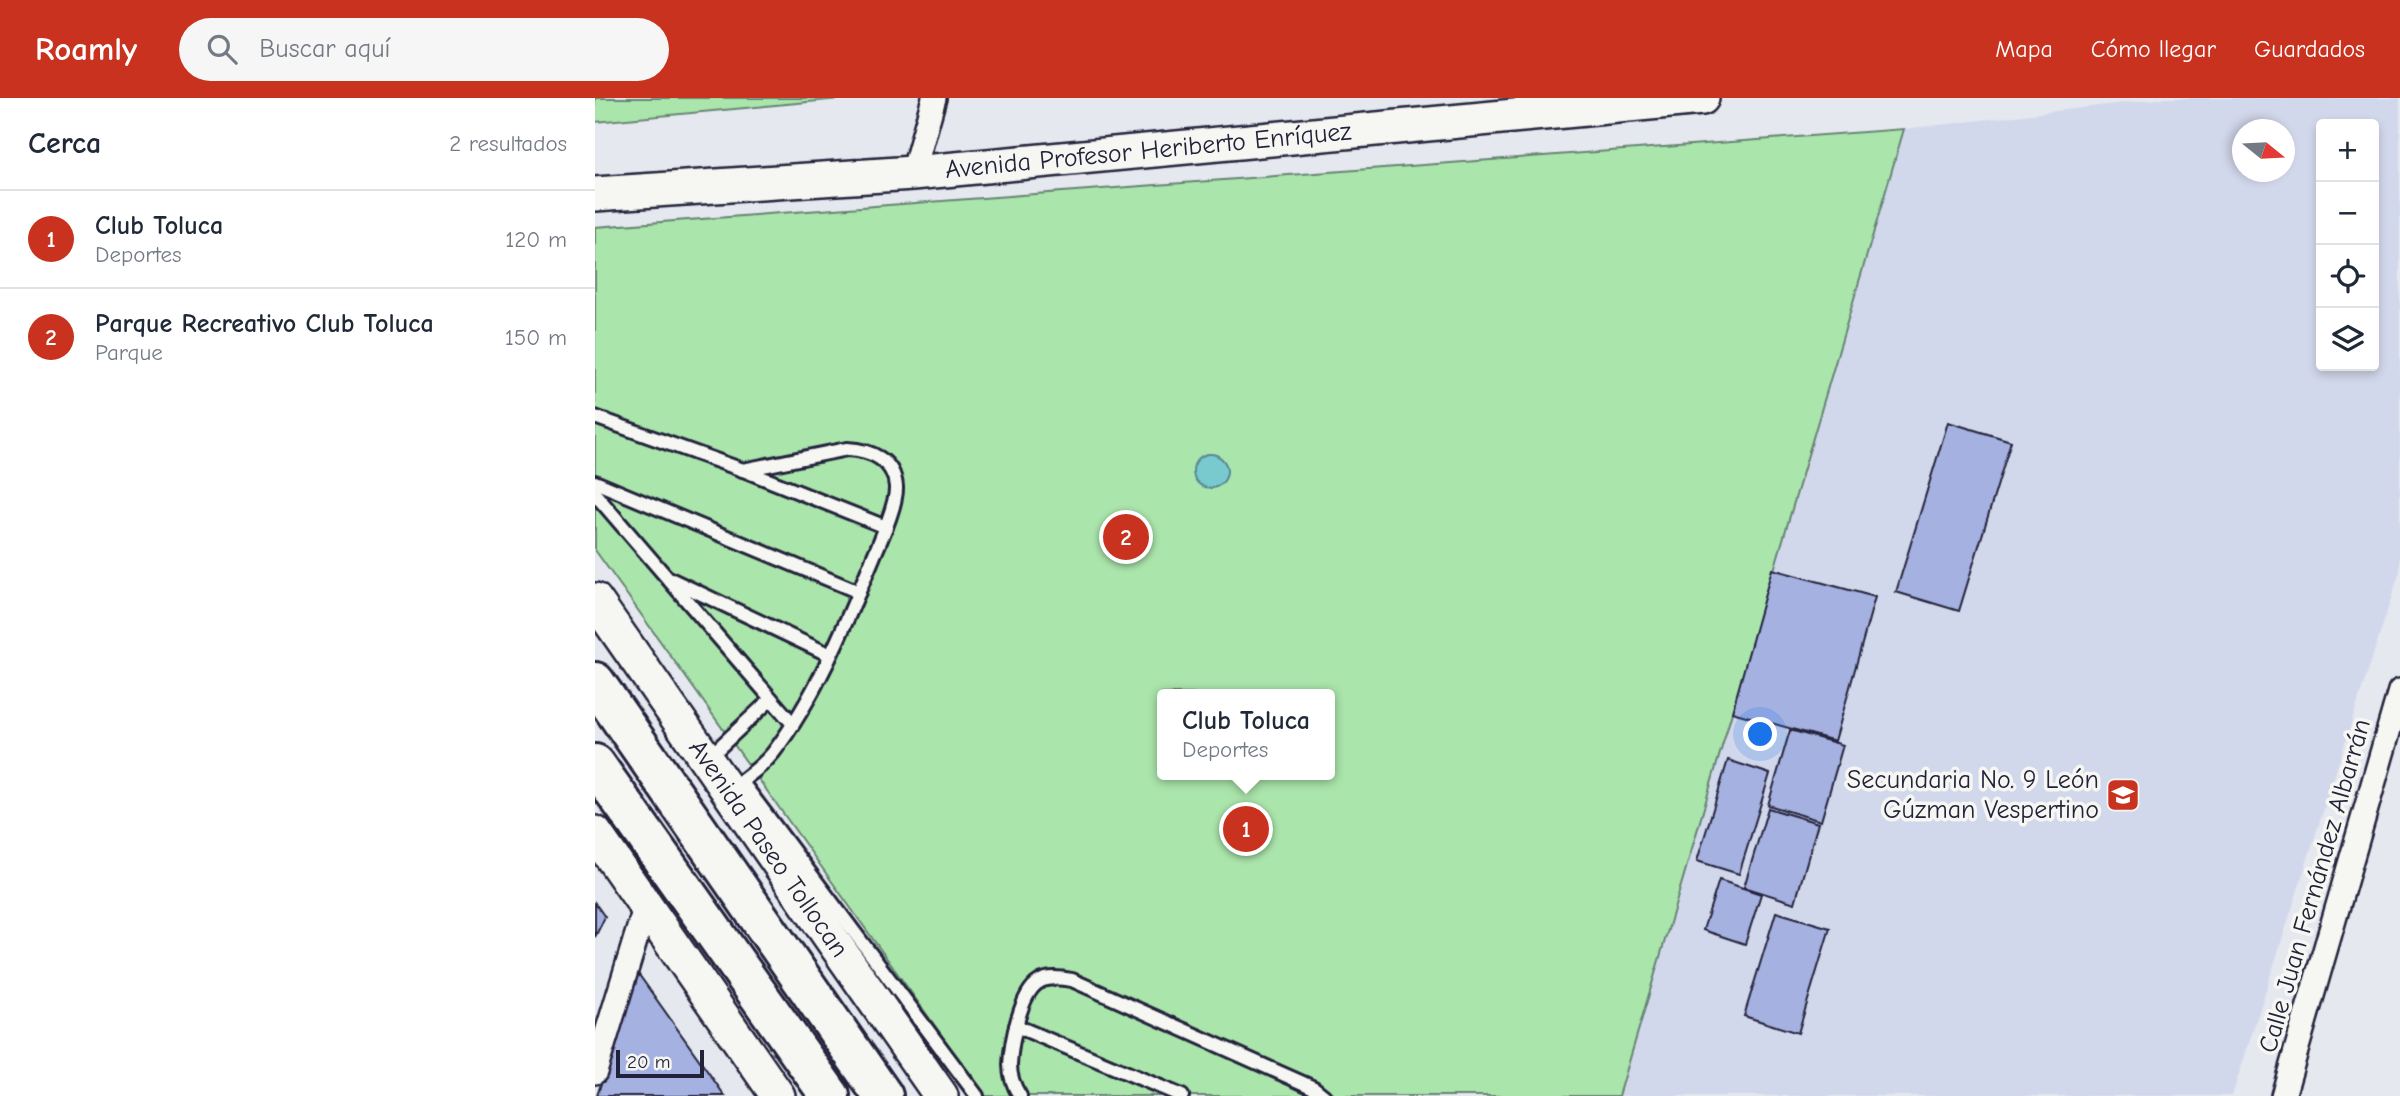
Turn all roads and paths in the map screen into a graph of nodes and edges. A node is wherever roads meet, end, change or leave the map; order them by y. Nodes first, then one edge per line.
1 (934, 98) edge
2 (1694, 98) edge
3 (1604, 102) edge
4 (913, 173) junction
5 (595, 194) edge
6 (595, 416) edge
7 (743, 470) junction
8 (595, 482) edge
9 (595, 494) edge
10 (886, 527) junction
11 (668, 578) junction
12 (859, 592) junction
13 (595, 600) edge
14 (830, 654) junction
15 (595, 682) edge
16 (2400, 691) edge
17 (771, 699) junction
18 (793, 724) junction
19 (706, 760) junction
20 (595, 764) edge
21 (735, 786) junction
22 (595, 833) edge
23 (646, 905) junction
24 (1016, 1026) junction
25 (597, 1058) edge
26 (778, 1096) edge
27 (830, 1096) edge
28 (883, 1096) edge
29 (941, 1096) edge
30 (977, 1096) edge
31 (1020, 1096) edge
32 (1182, 1096) edge
33 (1324, 1096) edge
34 (2283, 1096) edge

1 - 4 street
2 - 3 main road, Avenida Profesor Heriberto Enríquez
3 - 4 main road, Avenida Profesor Heriberto Enríquez
4 - 5 main road, Avenida Profesor Heriberto Enríquez
6 - 7 lane
7 - 10 lane
7 - 10 lane
8 - 12 lane
9 - 11 lane
10 - 12 lane
11 - 14 lane
11 - 17 lane
12 - 14 lane
13 - 19 main road, Avenida Paseo Tollocan
14 - 18 lane
15 - 28 highway, Avenida Paseo Tollocan
16 - 34 street, Calle Juan Fernández Albarrán
17 - 18 lane
17 - 19 lane
18 - 21 lane
19 - 21 main road, Avenida Paseo Tollocan
20 - 27 highway
21 - 29 main road, Avenida Paseo Tollocan
21 - 30 lane
22 - 23 main road
23 - 25 street
23 - 26 main road
24 - 31 lane
24 - 32 lane
24 - 33 lane

